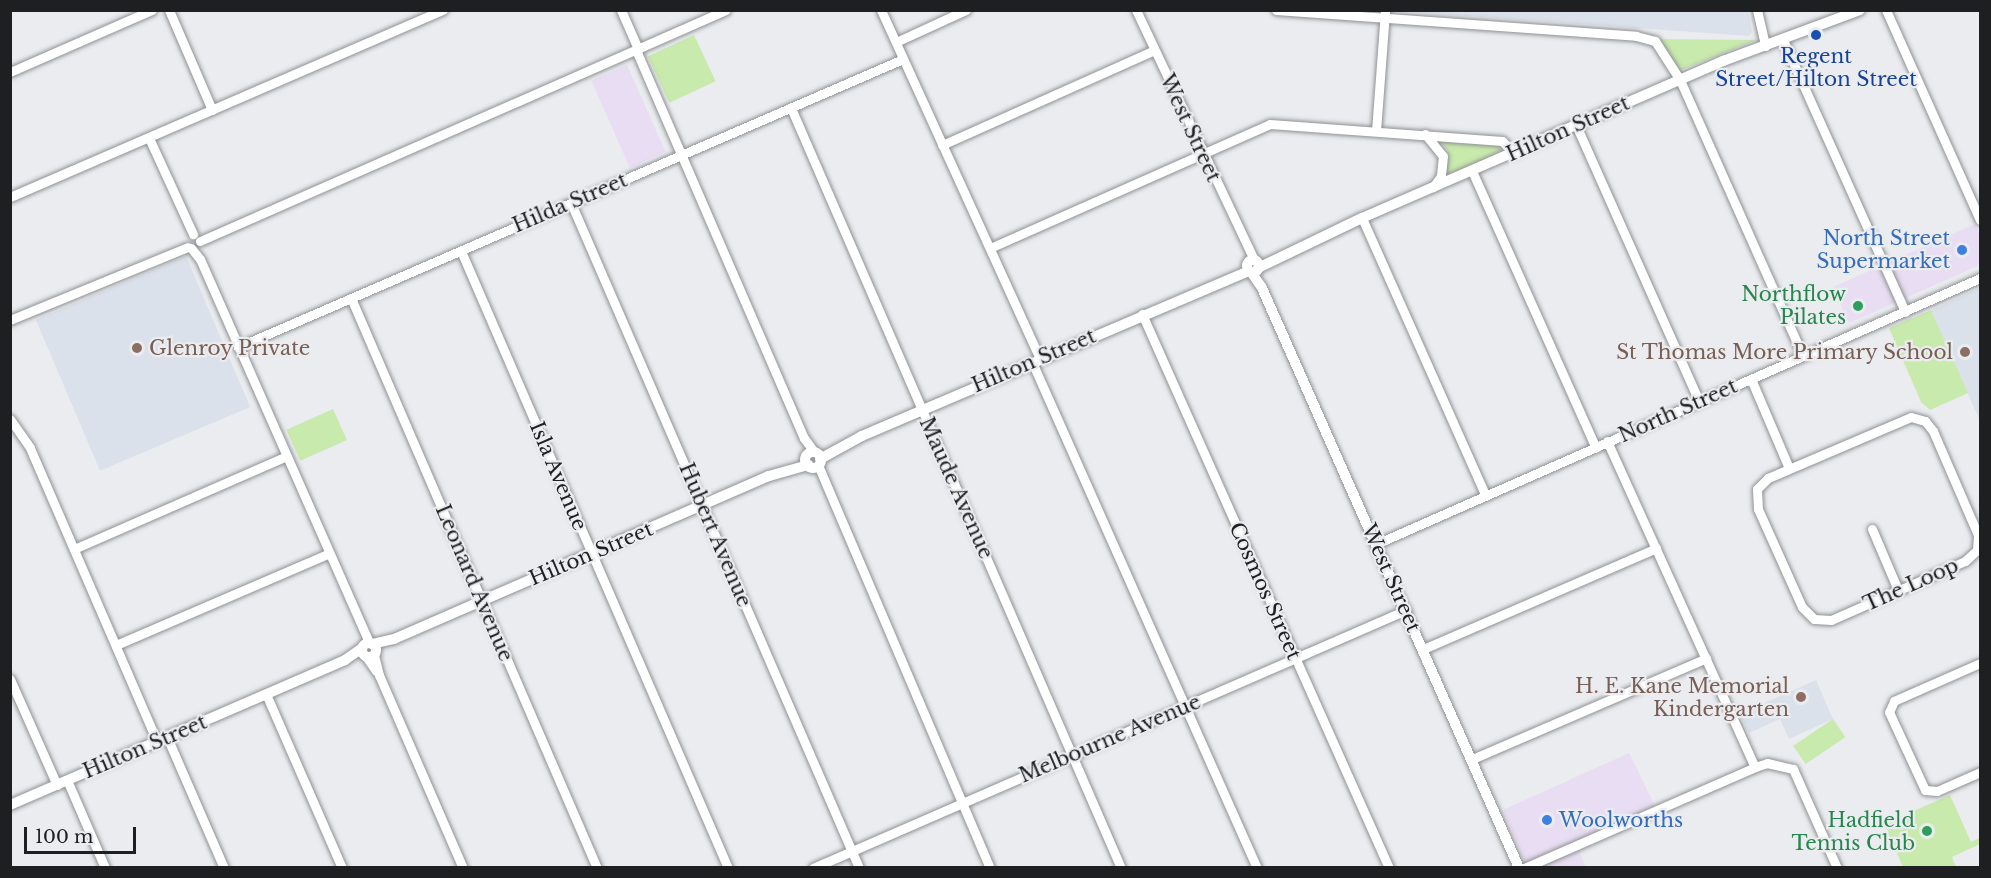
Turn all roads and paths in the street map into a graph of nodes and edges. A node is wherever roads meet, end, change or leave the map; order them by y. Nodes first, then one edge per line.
1 (152, 10) edge
2 (169, 10) edge
3 (443, 10) edge
4 (621, 10) edge
5 (726, 10) edge
6 (881, 10) edge
7 (966, 10) edge
8 (1136, 10) edge
9 (1276, 10) edge
10 (1757, 10) edge
11 (1860, 10) edge
12 (1886, 10) edge
13 (1384, 14) edge
14 (1783, 40) junction
15 (896, 42) junction
16 (1765, 46) junction
17 (637, 49) junction
18 (1154, 50) junction
19 (903, 59) junction
20 (10, 72) edge
21 (1680, 80) junction
22 (791, 108) junction
23 (212, 110) junction
24 (1576, 125) junction
25 (1376, 131) junction
26 (1425, 134) junction
27 (149, 138) junction
28 (942, 145) junction
29 (1514, 153) junction
30 (1202, 154) junction
31 (681, 155) junction
32 (1472, 171) junction
33 (1433, 188) junction
34 (10, 197) edge
35 (571, 203) junction
36 (1362, 218) junction
37 (1980, 220) edge
38 (193, 241) junction
39 (990, 248) junction
40 (461, 250) junction
41 (1253, 267) junction
42 (1980, 278) edge
43 (351, 298) junction
44 (1905, 312) junction
45 (1142, 315) junction
46 (10, 320) edge
47 (238, 347) junction
48 (1803, 356) junction
49 (1036, 360) junction
50 (1750, 379) junction
51 (1699, 401) junction
52 (922, 410) junction
53 (10, 419) edge
54 (1607, 441) junction
55 (1596, 448) junction
56 (285, 457) junction
57 (813, 460) junction
58 (1789, 468) junction
59 (1486, 496) junction
60 (702, 506) junction
61 (1872, 529) dead end
62 (1376, 544) junction
63 (1656, 548) junction
64 (74, 549) junction
65 (592, 553) junction
66 (327, 554) junction
67 (1898, 590) junction
68 (481, 601) junction
69 (1406, 610) junction
70 (116, 645) junction
71 (368, 650) junction
72 (1423, 650) junction
73 (1295, 658) junction
74 (1706, 658) junction
75 (1980, 663) edge
76 (10, 679) edge
77 (266, 694) junction
78 (1185, 706) junction
79 (162, 739) junction
80 (1072, 755) junction
81 (1472, 759) junction
82 (1755, 767) junction
83 (1980, 772) edge
84 (68, 780) junction
85 (57, 785) junction
86 (962, 803) junction
87 (10, 805) edge
88 (852, 851) junction
89 (1836, 865) edge
90 (105, 867) edge
91 (224, 867) edge
92 (342, 867) edge
93 (463, 867) edge
94 (597, 867) edge
95 (728, 867) edge
96 (813, 867) edge
97 (859, 867) edge
98 (990, 867) edge
99 (1121, 867) edge
100 (1257, 867) edge
101 (1389, 867) edge
102 (1519, 867) edge
103 (1524, 867) edge
104 (1825, 867) edge

1 - 20 street
2 - 23 street
3 - 23 street
4 - 17 street
5 - 17 street
6 - 15 street
7 - 15 street
8 - 18 street, West Street
9 - 13 street
10 - 16 street
11 - 14 street, Hilton Street
12 - 37 street
13 - 21 street
13 - 25 street
14 - 16 street, Hilton Street
14 - 44 street
15 - 19 street
16 - 21 street, Hilton Street
17 - 31 street
17 - 38 street
18 - 28 street
18 - 30 street, West Street
19 - 22 street, Hilda Street
19 - 28 street
21 - 24 street, Hilton Street
21 - 48 street
22 - 31 street, Hilda Street
22 - 52 street, Maude Avenue
23 - 27 street
24 - 29 street, Hilton Street
24 - 51 street
25 - 26 street
25 - 30 street
26 - 29 street
26 - 33 street
27 - 34 street
27 - 38 street
28 - 39 street
29 - 32 street, Hilton Street
30 - 39 street
30 - 41 street, West Street
31 - 35 street, Hilda Street
31 - 57 street
32 - 33 street, Hilton Street
32 - 55 street
33 - 36 street, Hilton Street
35 - 40 street, Hilda Street
35 - 60 street, Hubert Avenue
36 - 41 street, Hilton Street
36 - 59 street
38 - 46 street
38 - 47 street
39 - 49 street
40 - 43 street, Hilda Street
40 - 65 street, Isla Avenue
41 - 45 street, Hilton Street
41 - 62 street, West Street
42 - 44 street, North Street
43 - 47 street, Hilda Street
43 - 68 street, Leonard Avenue
44 - 48 street, North Street
45 - 49 street, Hilton Street
45 - 73 street, Cosmos Street
47 - 56 street
48 - 50 street, North Street
49 - 52 street, Hilton Street
49 - 78 street
50 - 51 street, North Street
50 - 58 street
51 - 54 street, North Street
52 - 57 street, Hilton Street
52 - 80 street, Maude Avenue
53 - 64 street
54 - 55 street, North Street
54 - 63 street
55 - 59 street, North Street
56 - 64 street
56 - 66 street
57 - 60 street, Hilton Street
57 - 86 street
58 - 67 street, The Loop
58 - 67 street, The Loop
59 - 62 street, North Street
60 - 65 street, Hilton Street
60 - 88 street, Hubert Avenue
61 - 67 street
62 - 69 street, West Street
63 - 72 street
63 - 74 street
64 - 70 street
65 - 68 street, Hilton Street
65 - 95 street, Isla Avenue
66 - 70 street
66 - 71 street
68 - 71 street, Hilton Street
68 - 94 street, Leonard Avenue
69 - 72 street, West Street
69 - 73 street, Melbourne Avenue
70 - 79 street
71 - 77 street, Hilton Street
71 - 93 street
72 - 81 street, West Street
73 - 78 street, Melbourne Avenue
73 - 101 street, Cosmos Street
74 - 81 street
74 - 82 street
75 - 83 street
76 - 85 street
77 - 79 street, Hilton Street
77 - 92 street
78 - 80 street, Melbourne Avenue
78 - 100 street
79 - 84 street, Hilton Street
79 - 91 street
80 - 86 street, Melbourne Avenue
80 - 99 street, Maude Avenue
81 - 102 street, West Street
82 - 89 street
82 - 103 street
84 - 85 street, Hilton Street
84 - 90 street
85 - 87 street, Hilton Street
86 - 88 street, Melbourne Avenue
86 - 98 street
88 - 96 street, Melbourne Avenue
88 - 97 street, Hubert Avenue
89 - 104 street

